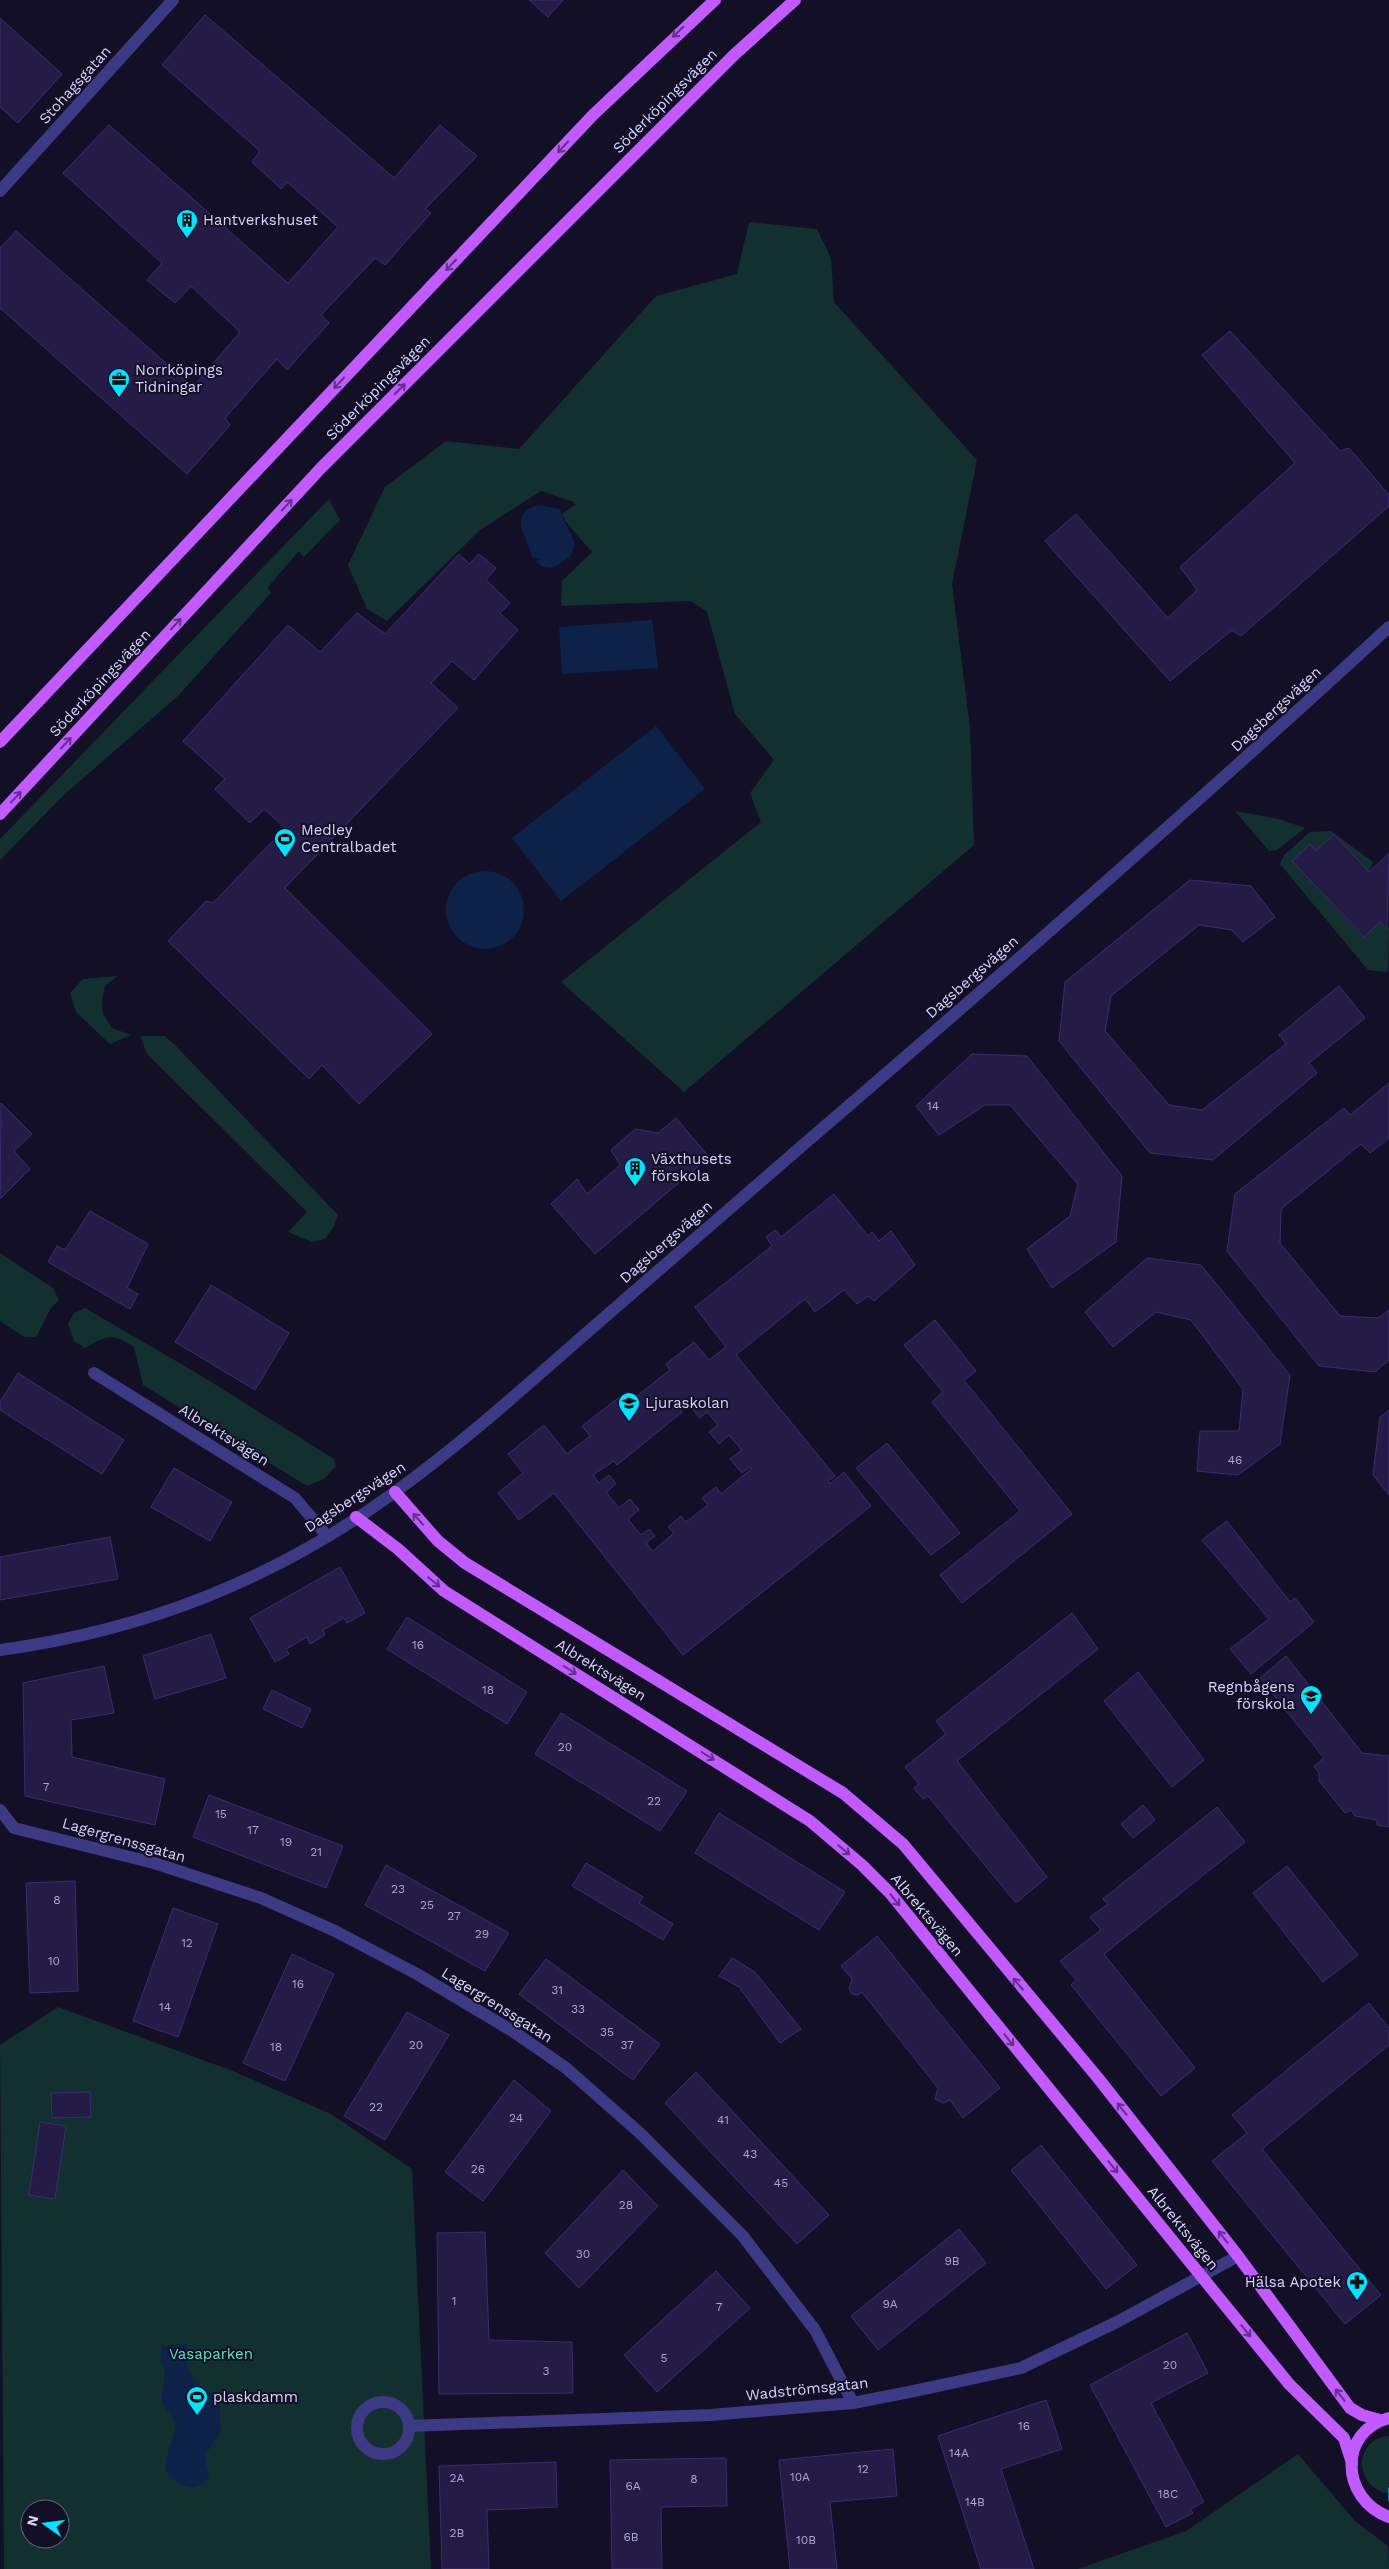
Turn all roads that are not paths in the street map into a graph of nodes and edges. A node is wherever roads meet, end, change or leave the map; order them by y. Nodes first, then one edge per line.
1 (173, 0) edge
2 (715, 0) edge
3 (795, 0) edge
4 (0, 191) edge
5 (1389, 627) edge
6 (0, 742) edge
7 (0, 814) edge
8 (94, 1373) dead end
9 (395, 1492) junction
10 (356, 1517) junction
11 (326, 1536) junction
12 (0, 1650) edge
13 (0, 1810) edge
14 (1238, 2256) junction
15 (1202, 2278) junction
16 (853, 2403) junction
17 (1385, 2419) edge
18 (409, 2426) junction
19 (1352, 2463) junction
20 (1389, 2517) edge

1 - 4 street, Stohagsgatan
2 -> 6 main road, Söderköpingsvägen
7 -> 3 main road, Söderköpingsvägen
5 - 9 street, Dagsbergsvägen
8 - 11 street, Albrektsvägen
9 - 10 street, Dagsbergsvägen
14 -> 9 main road, Albrektsvägen
10 - 11 street, Dagsbergsvägen
10 -> 15 main road, Albrektsvägen
11 - 12 street, Dagsbergsvägen
13 - 16 street, Lagergrenssgatan
14 - 15 street, Wadströmsgatan
17 -> 14 main road, Albrektsvägen
15 - 16 street, Wadströmsgatan
15 -> 19 main road, Albrektsvägen
16 - 18 street, Wadströmsgatan
17 - 19 main road
18 - 18 street
19 - 20 main road, Albrektsvägen

